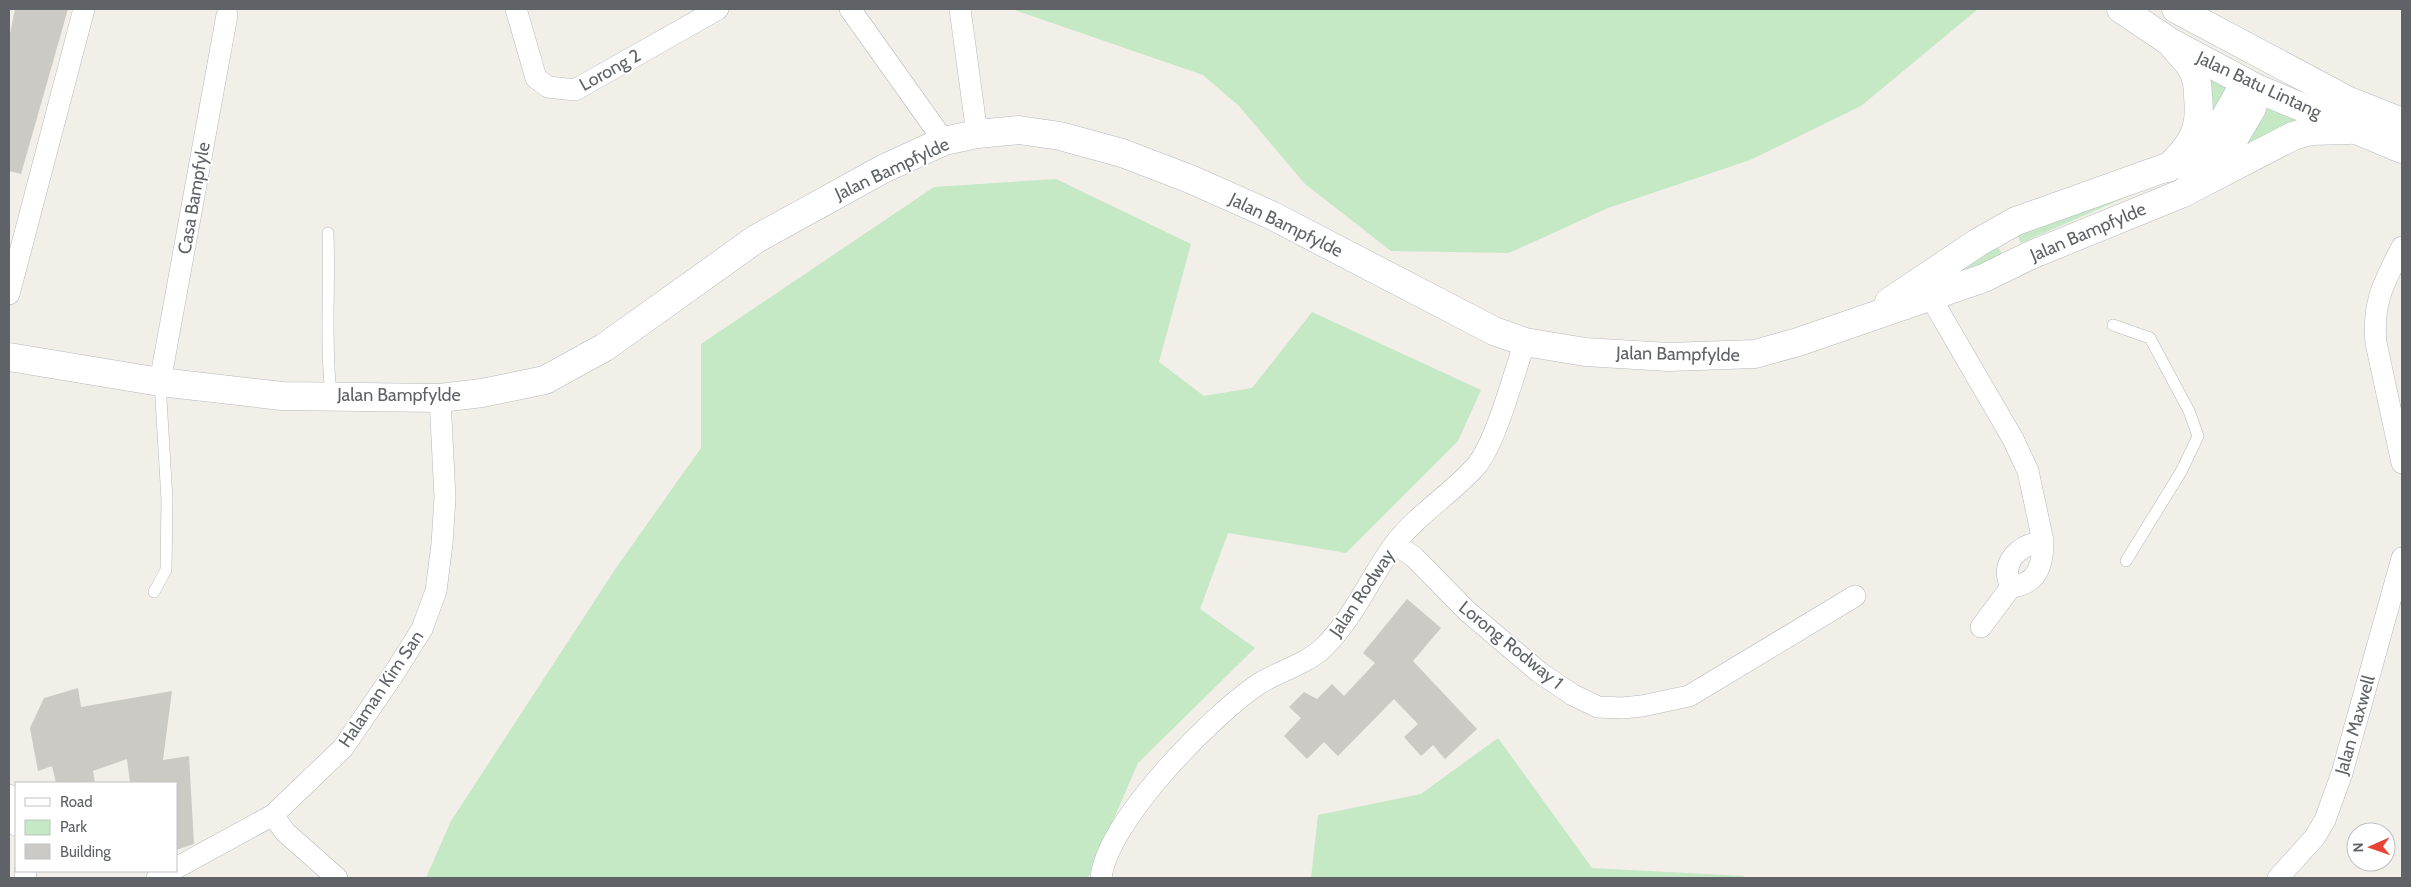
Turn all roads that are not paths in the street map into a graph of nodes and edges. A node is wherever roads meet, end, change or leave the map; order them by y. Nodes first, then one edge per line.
1 (84, 9) edge
2 (516, 9) edge
3 (718, 9) edge
4 (850, 9) edge
5 (960, 9) edge
6 (2121, 9) edge
7 (2185, 14) edge
8 (227, 15) dead end
9 (2170, 42) junction
10 (2255, 81) junction
11 (2349, 101) junction
12 (2402, 122) edge
13 (2360, 130) junction
14 (977, 134) junction
15 (944, 141) junction
16 (2402, 149) edge
17 (2168, 168) junction
18 (2183, 192) junction
19 (2016, 221) junction
20 (328, 233) dead end
21 (2402, 247) edge
22 (2032, 255) junction
23 (9, 294) edge
24 (1931, 298) junction
25 (1870, 316) junction
26 (2113, 325) dead end
27 (1525, 342) junction
28 (9, 358) edge
29 (160, 382) junction
30 (331, 395) junction
31 (440, 398) junction
32 (2402, 463) edge
33 (2043, 541) junction
34 (1395, 544) junction
35 (2402, 558) edge
36 (2126, 561) dead end
37 (2012, 587) junction
38 (154, 592) dead end
39 (1855, 596) dead end
40 (1981, 627) dead end
41 (9, 795) edge
42 (273, 816) junction
43 (15, 821) edge
44 (178, 867) edge
45 (169, 872) edge
46 (157, 878) edge
47 (337, 878) edge
48 (1101, 878) edge
49 (2278, 878) edge

1 - 23 street
2 - 3 street, Lorong 2
4 - 15 street
5 - 14 street
6 - 9 street, Jalan Batu Lintang
7 - 10 street
7 - 11 street, Jalan Batu Lintang
8 - 29 street, Casa Bampfyle
9 - 10 street, Jalan Batu Lintang
9 - 17 street
10 - 11 street
10 - 13 street, Jalan Batu Lintang
10 - 17 street, Jalan Bampfylde
10 - 18 street, Jalan Bampfylde
11 - 12 street, Jalan Batu Lintang
13 - 16 street, Jalan Batu Lintang
13 - 18 street
14 - 15 street, Jalan Bampfylde
14 - 27 street, Jalan Bampfylde
15 - 31 street, Jalan Bampfylde
17 - 19 street, Jalan Bampfylde
18 - 22 street, Jalan Bampfylde
19 - 22 street
19 - 25 street, Jalan Bampfylde
20 - 30 lane
21 - 32 street
22 - 24 street, Jalan Bampfylde
24 - 25 street, Jalan Bampfylde
24 - 33 street
25 - 27 street, Jalan Bampfylde
26 - 36 lane
27 - 34 street, Jalan Rodway
28 - 29 street, Jalan Bampfylde
29 - 30 street, Jalan Bampfylde
29 - 38 lane
30 - 31 street, Jalan Bampfylde
31 - 42 street, Halaman Kim San
33 - 37 street
33 - 37 street
34 - 39 street, Lorong Rodway 1
34 - 48 street, Jalan Rodway
35 - 49 street, Jalan Maxwell
37 - 40 street
41 - 43 street
42 - 44 street, Halaman Kim San
42 - 47 street
45 - 46 street

